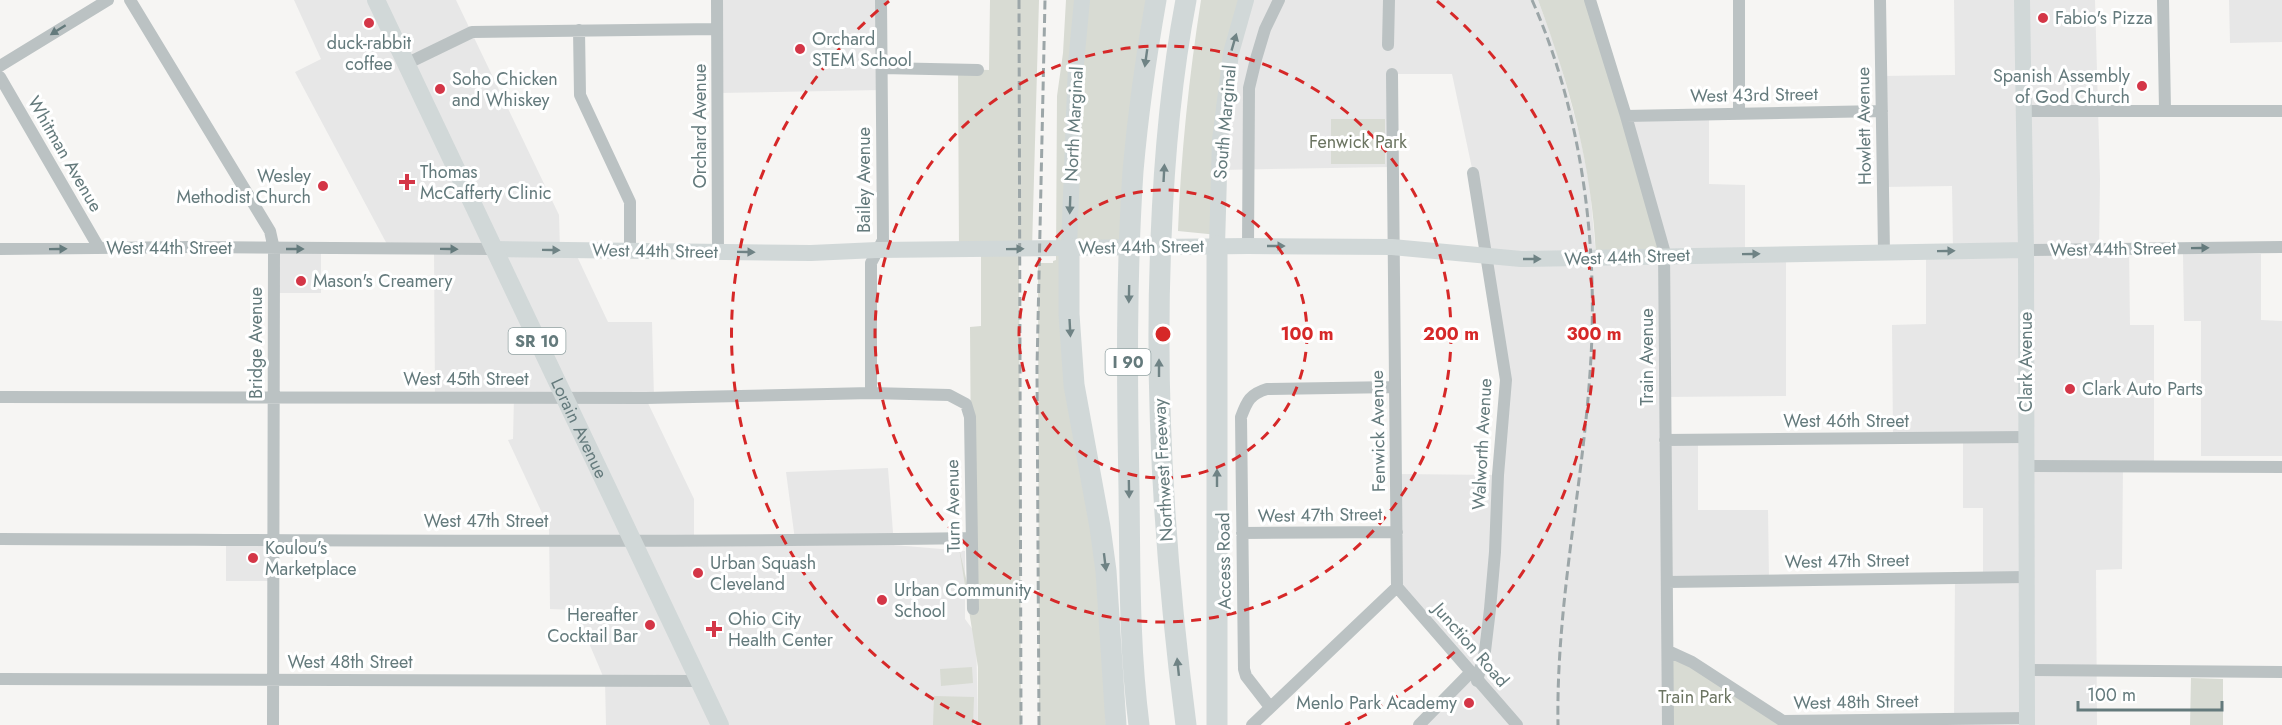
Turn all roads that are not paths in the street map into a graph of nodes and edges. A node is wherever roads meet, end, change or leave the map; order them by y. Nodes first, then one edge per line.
1 (108, 0) edge
2 (130, 0) edge
3 (376, 0) edge
4 (717, 0) edge
5 (881, 0) edge
6 (1082, 0) edge
7 (1156, 0) edge
8 (1186, 0) edge
9 (1246, 0) edge
10 (1279, 0) edge
11 (1389, 0) edge
12 (1590, 0) edge
13 (1739, 0) edge
14 (1880, 0) edge
15 (2022, 0) edge
16 (2163, 0) edge
17 (717, 29) junction
18 (579, 30) junction
19 (1388, 45) dead end
20 (408, 63) junction
21 (0, 66) edge
22 (882, 68) junction
23 (978, 70) dead end
24 (1392, 74) dead end
25 (0, 77) edge
26 (2165, 110) junction
27 (1882, 111) junction
28 (2024, 111) junction
29 (2282, 111) edge
30 (1739, 113) junction
31 (1626, 116) junction
32 (1473, 173) dead end
33 (1217, 246) junction
34 (1248, 246) junction
35 (1392, 247) junction
36 (2282, 247) edge
37 (99, 248) junction
38 (0, 249) edge
39 (274, 249) junction
40 (493, 249) junction
41 (1059, 249) junction
42 (877, 250) junction
43 (2026, 250) junction
44 (630, 251) junction
45 (718, 252) junction
46 (1884, 252) junction
47 (1395, 387) junction
48 (871, 393) junction
49 (0, 396) edge
50 (564, 397) junction
51 (274, 398) junction
52 (966, 404) joint
53 (2027, 437) junction
54 (1665, 440) junction
55 (2027, 466) junction
56 (2282, 467) edge
57 (1397, 532) junction
58 (1242, 533) junction
59 (972, 538) junction
60 (0, 539) edge
61 (275, 539) junction
62 (633, 539) junction
63 (2027, 577) junction
64 (1667, 582) junction
65 (1397, 587) junction
66 (973, 609) dead end
67 (1668, 651) junction
68 (2027, 670) junction
69 (2282, 672) edge
70 (1474, 676) junction
71 (0, 679) edge
72 (273, 680) junction
73 (700, 681) junction
74 (1270, 707) junction
75 (2028, 722) edge
76 (273, 725) edge
77 (720, 725) edge
78 (1116, 725) edge
79 (1139, 725) edge
80 (1186, 725) edge
81 (1217, 725) edge
82 (1252, 725) edge
83 (1419, 725) edge
84 (1517, 725) edge
85 (1668, 725) edge

1 -> 21 street
2 - 39 street, Bridge Avenue
3 - 20 main road, Lorain Avenue / SR 10
4 - 17 street, Orchard Avenue
5 - 22 street, Bailey Avenue
6 -> 41 street, North Marginal
7 -> 79 highway, Northwest Freeway / I 90
80 -> 8 highway, Northwest Freeway / I 90
33 -> 9 street, South Marginal
10 - 34 street
11 - 19 street
12 - 31 street, Train Avenue
13 - 30 street
14 - 27 street, Howlett Avenue
15 - 28 street, Clark Avenue
16 - 26 street
17 - 18 street
17 - 45 street, Orchard Avenue
18 - 20 street
18 - 44 street
20 - 40 main road, Lorain Avenue / SR 10
22 - 23 street
22 - 42 street, Bailey Avenue
24 - 35 street, Fenwick Avenue
25 - 37 street, Whitman Avenue
26 - 28 street
26 - 29 street
27 - 30 street, West 43rd Street
27 - 46 street, Howlett Avenue
28 - 43 street, Clark Avenue
30 - 31 street, West 43rd Street
31 - 54 street, Train Avenue
32 - 70 street, Walworth Avenue
33 - 34 street, West 44th Street
33 - 41 street, West 44th Street
81 -> 33 highway
34 -> 35 street, West 44th Street
35 -> 46 street, West 44th Street
35 - 47 street, Fenwick Avenue
43 -> 36 street, West 44th Street
38 -> 37 street, West 44th Street
37 - 39 street, West 44th Street
39 -> 40 street, West 44th Street
39 - 51 street, Bridge Avenue
40 -> 44 street, West 44th Street
40 - 50 main road, Lorain Avenue / SR 10
42 -> 41 street, West 44th Street
41 -> 78 highway
45 -> 42 street, West 44th Street
42 - 48 street, Bailey Avenue
46 -> 43 street, West 44th Street
43 - 53 street, Clark Avenue
44 - 45 street, West 44th Street
47 - 57 street, Fenwick Avenue
47 - 58 street, Access Road
48 - 50 street, West 45th Street
48 - 52 street, West 45th Street
49 - 51 street, West 45th Street
50 - 51 street, West 45th Street
50 - 62 main road, Lorain Avenue / SR 10
51 - 61 street, Bridge Avenue
52 - 59 street, Turn Avenue
53 - 54 street, West 46th Street
53 - 55 street, Clark Avenue
54 - 64 street, Train Avenue
55 - 56 street
55 - 63 street, Clark Avenue
57 - 58 street, West 47th Street
57 - 65 street, Fenwick Avenue
58 - 74 street, Access Road
59 - 62 street, West 47th Street
59 - 66 street, Turn Avenue
60 - 61 street, West 47th Street
61 - 62 street, West 47th Street
61 - 72 street, Bridge Avenue
62 - 73 main road, Lorain Avenue / SR 10
63 - 64 street, West 47th Street
63 - 68 street, Clark Avenue
64 - 67 street, Train Avenue
65 - 70 street, Junction Road
65 - 74 street
67 - 75 street, West 48th Street
67 - 85 street, Train Avenue
68 - 69 street
68 - 75 street, Clark Avenue
70 - 83 street, Walworth Avenue
70 - 84 street, Junction Road
71 - 72 street, West 48th Street
72 - 73 street, West 48th Street
72 - 76 street, Bridge Avenue
73 - 77 main road, Lorain Avenue / SR 10
74 - 82 street

